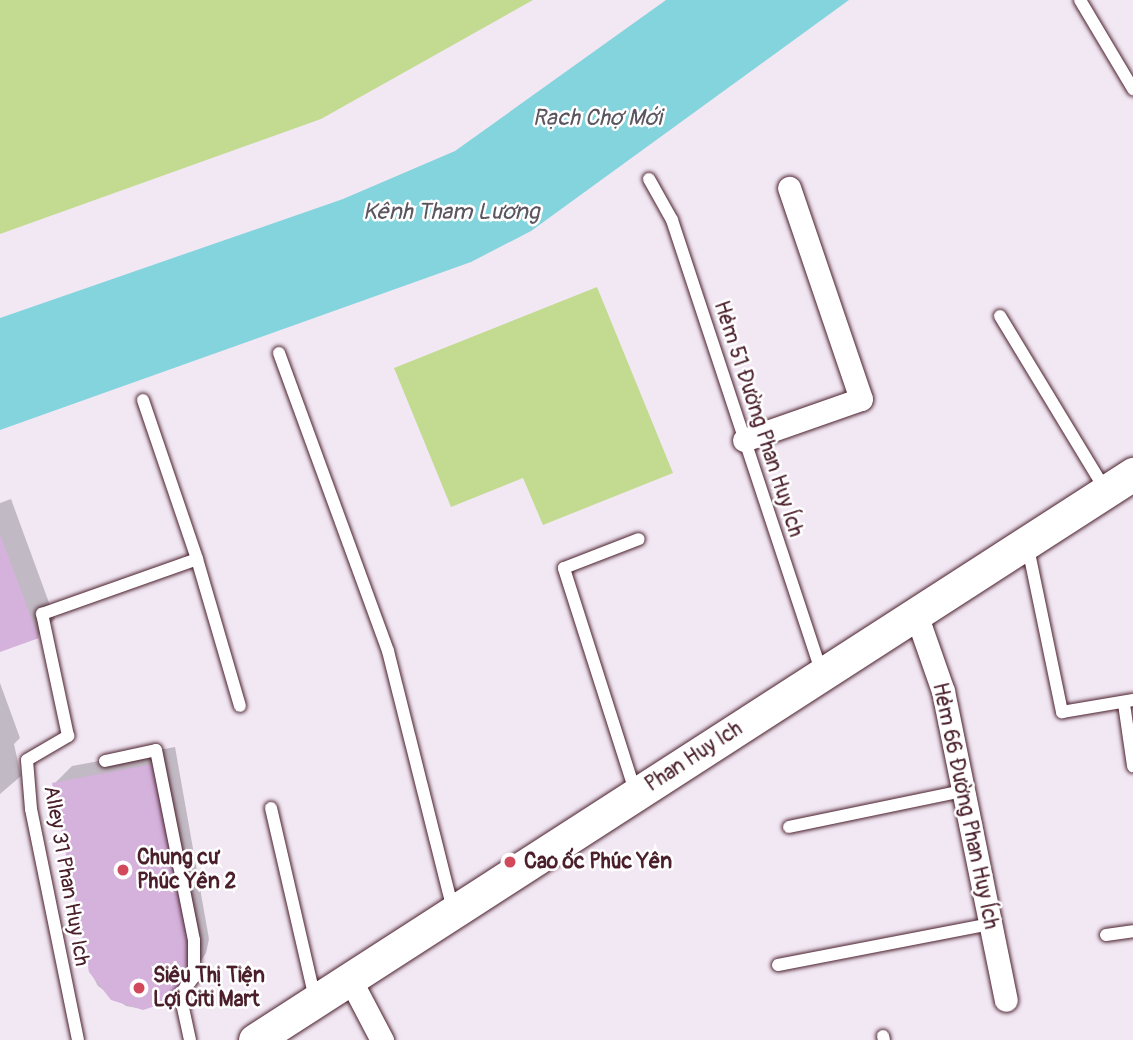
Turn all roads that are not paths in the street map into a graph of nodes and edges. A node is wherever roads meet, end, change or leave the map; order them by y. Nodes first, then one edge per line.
1 (1080, 0) edge
2 (1133, 89) edge
3 (649, 179) dead end
4 (789, 188) dead end
5 (1000, 316) dead end
6 (279, 353) dead end
7 (143, 400) dead end
8 (744, 440) junction
9 (1120, 483) edge
10 (639, 539) dead end
11 (1027, 542) junction
12 (197, 559) junction
13 (916, 614) junction
14 (822, 674) junction
15 (1128, 702) edge
16 (240, 706) dead end
17 (105, 761) dead end
18 (1133, 766) edge
19 (963, 791) junction
20 (636, 795) junction
21 (271, 808) dead end
22 (789, 827) dead end
23 (454, 914) junction
24 (991, 923) junction
25 (1133, 932) edge
26 (1106, 935) dead end
27 (778, 965) dead end
28 (351, 981) junction
29 (1006, 1000) dead end
30 (316, 1002) junction
31 (78, 1040) edge
32 (190, 1040) edge
33 (255, 1040) edge
34 (382, 1040) edge

1 - 2 lane
3 - 8 lane, Hẻm 51 Đường Phan Huy Ích
4 - 8 street
5 - 9 lane
6 - 23 lane
7 - 12 lane
8 - 14 lane, Hẻm 51 Đường Phan Huy Ích
9 - 11 main road, Phan Huy Ich
10 - 20 lane
11 - 13 main road, Phan Huy Ich
11 - 15 lane
12 - 16 lane
12 - 31 lane, Alley 31 Phan Huy Ich
13 - 14 main road, Phan Huy Ich
13 - 19 street, Hẻm 66 Đường Phan Huy Ích
14 - 20 main road, Phan Huy Ich
15 - 18 lane
17 - 32 lane
19 - 22 lane
19 - 24 street, Hẻm 66 Đường Phan Huy Ích
20 - 23 main road, Phan Huy Ich
21 - 30 lane
23 - 28 main road, Phan Huy Ich
24 - 27 lane
24 - 29 street, Hẻm 66 Đường Phan Huy Ích
25 - 26 lane
28 - 30 main road, Phan Huy Ich
28 - 34 street
30 - 33 main road, Phan Huy Ich

